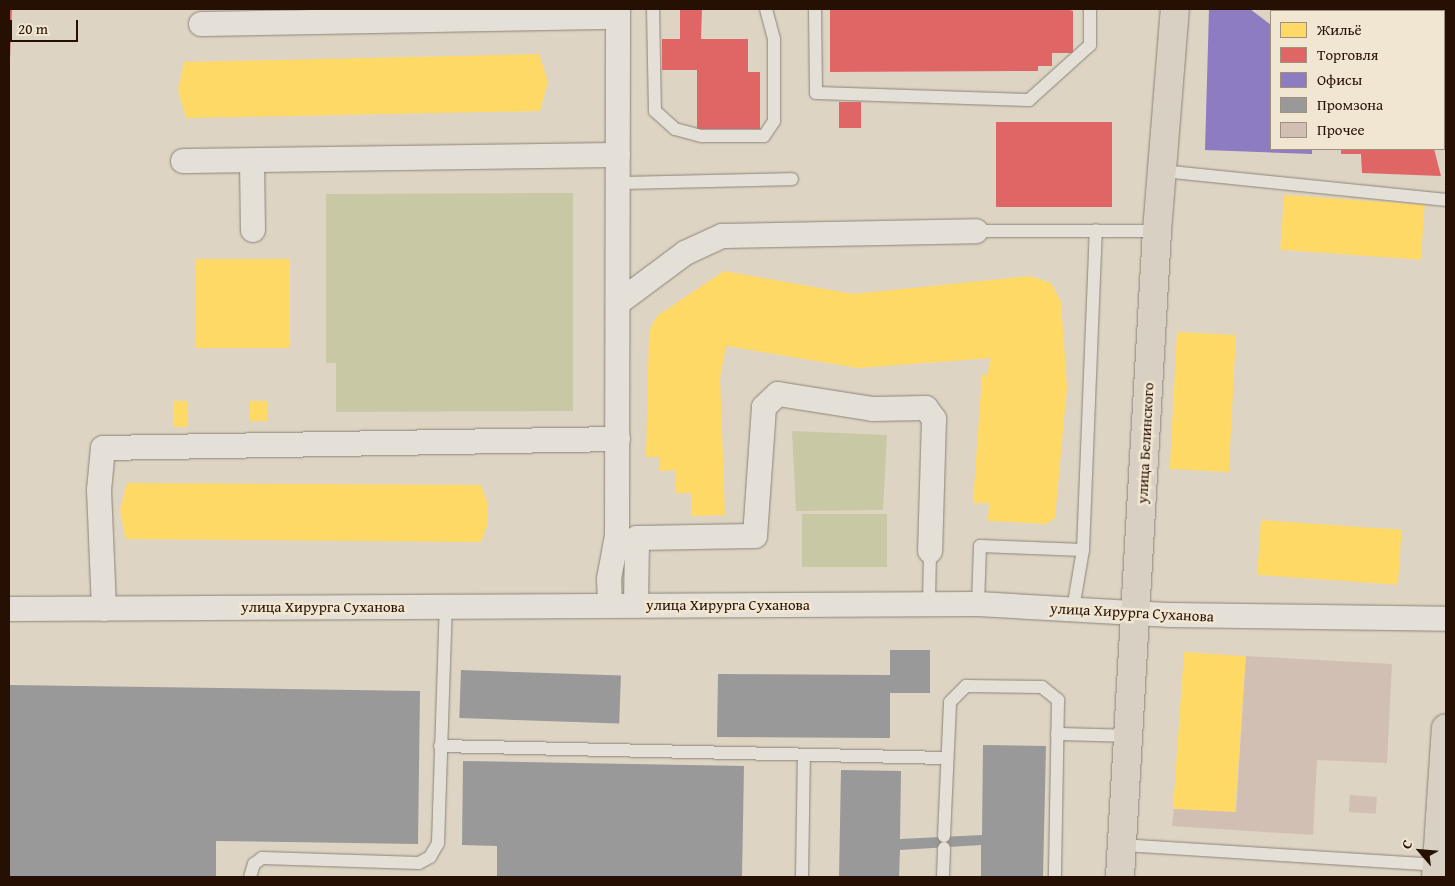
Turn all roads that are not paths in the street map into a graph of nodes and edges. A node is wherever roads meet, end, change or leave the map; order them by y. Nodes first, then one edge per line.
1 (653, 9) edge
2 (766, 9) edge
3 (815, 9) edge
4 (1090, 9) edge
5 (1175, 9) edge
6 (618, 13) edge
7 (201, 24) dead end
8 (618, 154) junction
9 (252, 161) junction
10 (183, 162) dead end
11 (1162, 171) junction
12 (792, 178) dead end
13 (618, 183) junction
14 (1446, 200) edge
15 (253, 230) dead end
16 (1096, 230) junction
17 (976, 231) joint
18 (1157, 231) junction
19 (618, 303) junction
20 (618, 439) junction
21 (930, 550) joint
22 (1084, 550) junction
23 (929, 604) junction
24 (978, 604) junction
25 (610, 605) junction
26 (636, 605) junction
27 (446, 607) junction
28 (9, 609) edge
29 (104, 609) junction
30 (1073, 609) junction
31 (1135, 613) junction
32 (1446, 619) edge
33 (1446, 728) edge
34 (1057, 734) junction
35 (1128, 736) junction
36 (440, 746) junction
37 (804, 755) junction
38 (946, 758) junction
39 (1445, 771) edge
40 (1122, 845) junction
41 (1437, 871) edge
42 (250, 877) edge
43 (802, 877) edge
44 (943, 877) edge
45 (1055, 877) edge
46 (1120, 877) edge

1 - 2 lane
3 - 4 lane
5 - 11 main road, улица Белинского
6 - 7 street
6 - 8 street
8 - 9 street
8 - 13 street
9 - 10 street
9 - 15 street
11 - 14 lane
11 - 18 main road, улица Белинского
12 - 13 lane
13 - 19 street
16 - 17 lane
16 - 18 lane
16 - 22 lane
17 - 19 street
18 - 31 main road, улица Белинского
19 - 20 street
20 - 25 street
20 - 29 street
21 - 23 lane
21 - 26 street
22 - 24 lane
22 - 30 lane
23 - 24 street, улица Хирурга Суханова
23 - 26 street, улица Хирурга Суханова
24 - 30 street, улица Хирурга Суханова
25 - 26 street, улица Хирурга Суханова
25 - 27 street, улица Хирурга Суханова
27 - 29 street, улица Хирурга Суханова
27 - 36 lane
28 - 29 street, улица Хирурга Суханова
30 - 31 street, улица Хирурга Суханова
31 - 32 street, улица Хирурга Суханова
31 - 35 main road, улица Белинского
33 - 39 main road
34 - 35 lane
34 - 38 lane
34 - 45 lane
35 - 40 main road, улица Белинского
36 - 37 lane
36 - 42 lane
37 - 38 lane
37 - 43 lane
38 - 44 lane
39 - 41 main road
40 - 41 lane
40 - 46 main road, улица Белинского

